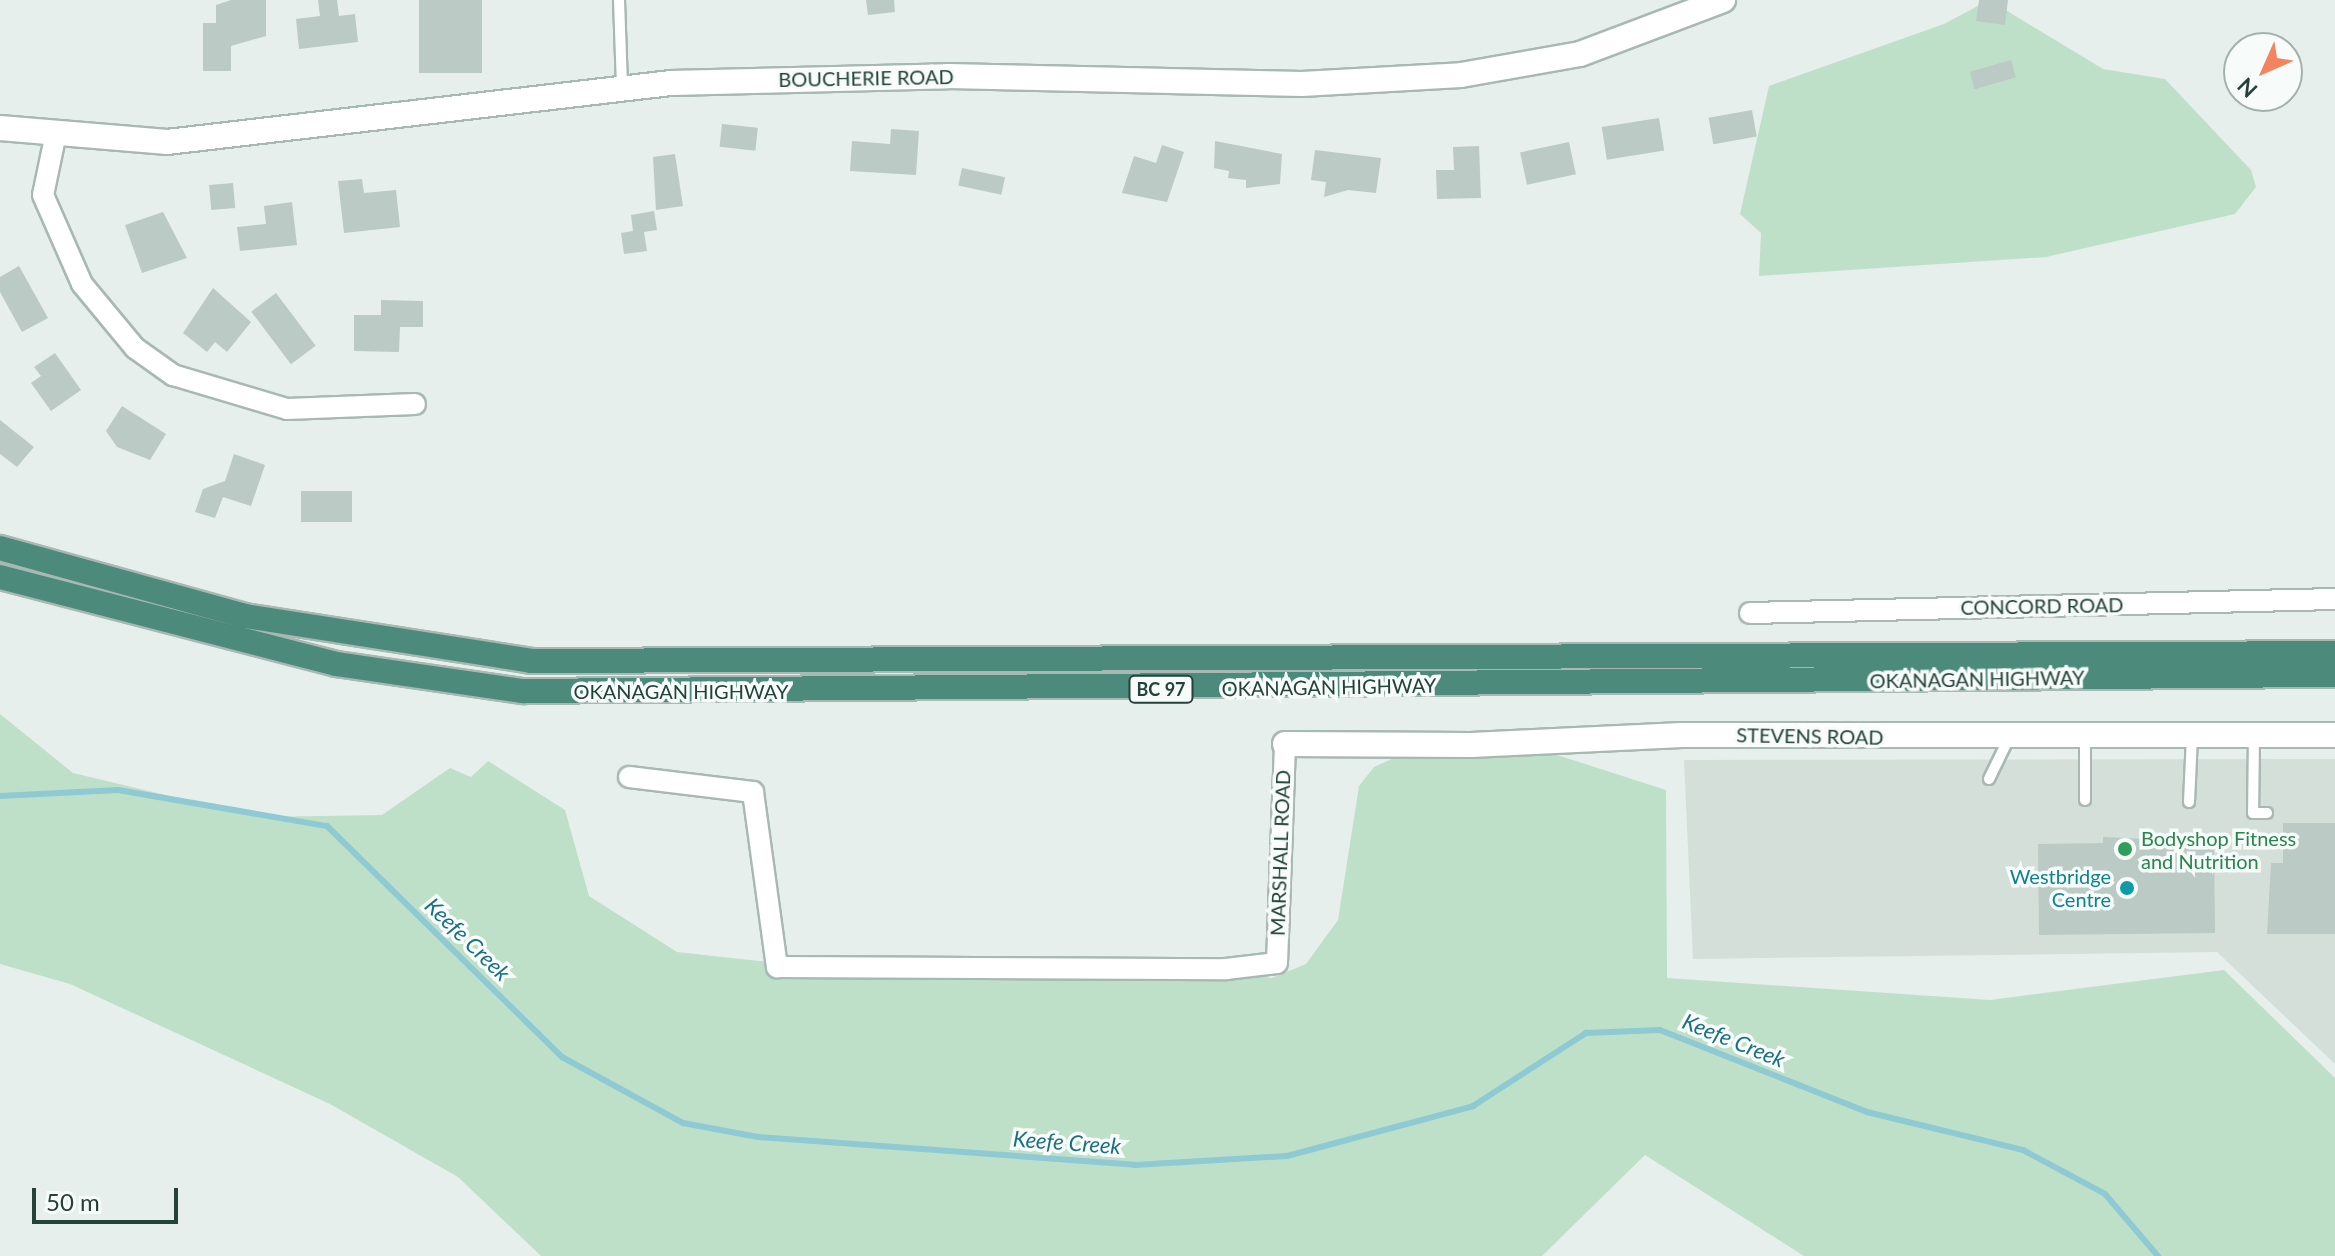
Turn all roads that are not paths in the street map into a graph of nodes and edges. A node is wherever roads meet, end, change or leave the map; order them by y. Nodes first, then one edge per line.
1 (619, 0) edge
2 (1723, 0) edge
3 (622, 89) junction
4 (0, 128) edge
5 (56, 133) junction
6 (415, 404) dead end
7 (0, 548) edge
8 (0, 577) edge
9 (2335, 599) edge
10 (1750, 613) dead end
11 (2335, 653) edge
12 (2335, 675) edge
13 (2335, 735) edge
14 (2192, 736) junction
15 (2254, 736) junction
16 (2009, 738) junction
17 (2085, 738) junction
18 (1285, 744) joint
19 (629, 777) dead end
20 (1989, 779) dead end
21 (2085, 800) dead end
22 (2189, 802) dead end
23 (2267, 813) dead end

1 - 3 lane
2 - 3 main road, BOUCHERIE ROAD
3 - 5 main road, BOUCHERIE ROAD
4 - 5 main road, BOUCHERIE ROAD
5 - 6 street
7 - 11 highway, OKANAGAN HIGHWAY / BC 97
8 - 12 highway, OKANAGAN HIGHWAY / BC 97
9 - 10 street, CONCORD ROAD
13 - 15 main road, STEVENS ROAD
14 - 15 main road, STEVENS ROAD
14 - 17 main road, STEVENS ROAD
14 - 22 lane
15 - 23 lane
16 - 17 main road, STEVENS ROAD
16 - 18 main road, STEVENS ROAD
16 - 20 lane
17 - 21 lane
18 - 19 street, MARSHALL ROAD

